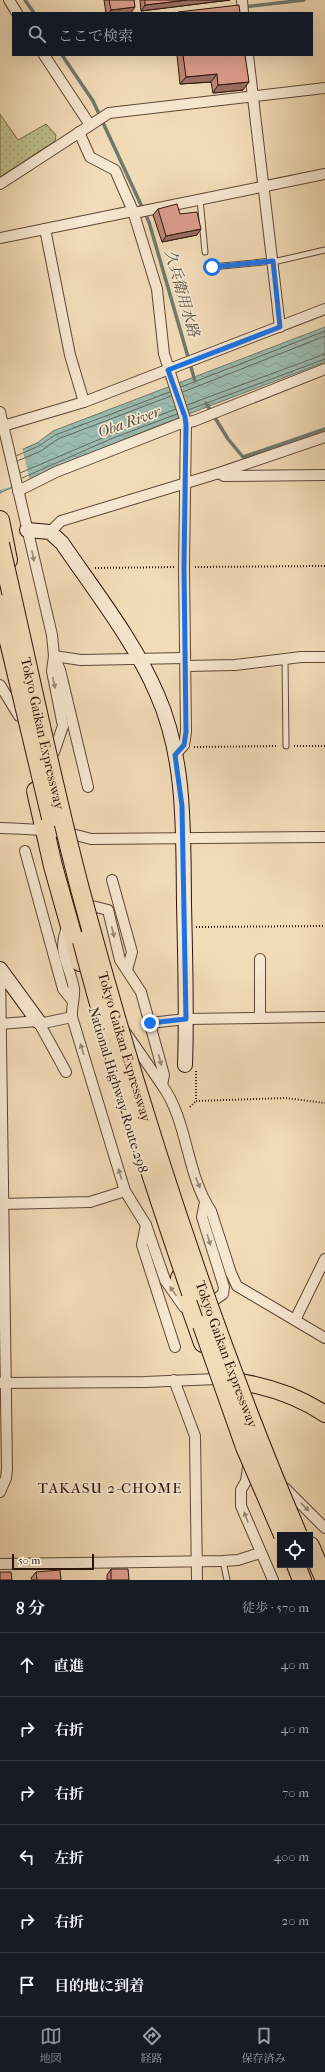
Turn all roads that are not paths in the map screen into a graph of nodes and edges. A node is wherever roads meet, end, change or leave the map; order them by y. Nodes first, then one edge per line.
1 (9, 0) edge
2 (242, 0) edge
3 (16, 12) edge
4 (243, 12) edge
5 (45, 56) edge
6 (248, 56) edge
7 (325, 88) edge
8 (253, 96) junction
9 (92, 123) junction
10 (79, 132) junction
11 (325, 174) edge
12 (0, 184) edge
13 (264, 186) junction
14 (200, 199) junction
15 (134, 212) junction
16 (45, 229) junction
17 (0, 238) edge
18 (325, 250) edge
19 (204, 252) dead end
20 (273, 261) junction
21 (212, 267) dead end
22 (325, 309) edge
23 (280, 327) junction
24 (325, 369) edge
25 (168, 370) junction
26 (84, 402) junction
27 (0, 412) edge
28 (186, 420) junction
29 (3, 426) junction
30 (325, 437) edge
31 (220, 473) junction
32 (325, 475) edge
33 (185, 484) junction
34 (18, 491) junction
35 (0, 520) edge
36 (27, 530) junction
37 (50, 532) junction
38 (0, 544) edge
39 (0, 604) edge
40 (0, 628) edge
41 (54, 656) junction
42 (325, 656) edge
43 (139, 659) junction
44 (285, 660) junction
45 (186, 662) junction
46 (0, 684) edge
47 (19, 716) junction
48 (286, 746) road end
49 (179, 750) junction
50 (54, 752) junction
51 (88, 787) dead end
52 (0, 828) edge
53 (44, 829) junction
54 (75, 834) junction
55 (325, 837) edge
56 (183, 838) junction
57 (26, 851) dead end
58 (112, 880) dead end
59 (92, 906) junction
60 (69, 923) junction
61 (260, 959) dead end
62 (0, 969) edge
63 (127, 970) junction
64 (72, 1000) junction
65 (325, 1016) edge
66 (72, 1017) junction
67 (260, 1017) junction
68 (186, 1019) junction
69 (38, 1023) junction
70 (150, 1023) junction
71 (0, 1024) edge
72 (126, 1033) junction
73 (190, 1064) road end
74 (66, 1072) dead end
75 (162, 1085) junction
76 (125, 1191) junction
77 (205, 1202) junction
78 (2, 1204) edge
79 (146, 1225) junction
80 (325, 1260) edge
81 (213, 1301) junction
82 (296, 1320) junction
83 (196, 1323) junction
84 (325, 1338) edge
85 (175, 1347) dead end
86 (216, 1379) junction
87 (174, 1380) junction
88 (242, 1382) junction
89 (3, 1383) edge
90 (325, 1414) edge
91 (249, 1461) junction
92 (285, 1488) junction
93 (0, 1492) edge
94 (325, 1528) edge
95 (277, 1532) edge
96 (282, 1532) edge
97 (297, 1532) edge
98 (304, 1532) edge
99 (260, 1553) junction
100 (313, 1553) edge
101 (196, 1561) junction
102 (223, 1561) junction
103 (0, 1564) edge
104 (292, 1568) edge
105 (297, 1568) edge
106 (312, 1568) edge
107 (197, 1580) edge
108 (227, 1580) edge
109 (273, 1580) edge
110 (297, 1580) edge
111 (302, 1580) edge
112 (317, 1580) edge
113 (325, 1580) edge

1 - 3 street
2 - 4 street
5 - 9 street
6 - 8 street
7 - 8 street
8 - 9 street
8 - 13 street
9 - 10 street
10 - 12 street
10 - 15 street
11 - 13 street
13 - 14 street
13 - 20 street
14 - 15 street
14 - 19 lane
15 - 16 street
15 - 25 street
16 - 17 street
16 - 26 street
18 - 20 lane
20 - 21 lane
20 - 23 street
22 - 23 street
23 - 25 street
24 - 28 street
25 - 26 street
25 - 28 street
26 - 29 street
27 - 29 street
28 - 33 street
28 - 34 street
29 - 34 street
30 - 31 street
31 - 32 street
31 - 33 street
33 - 37 street
33 - 45 street
34 - 36 street
35 - 50 highway, National Highway Route 298
36 - 37 street
36 -> 41 street
37 - 43 street
38 - 97 highway, Tokyo Gaikan Expressway, bridge
39 - 96 highway, Tokyo Gaikan Expressway, bridge
40 - 47 highway, National Highway Route 298
41 - 43 street
41 -> 50 street
41 - 51 street
42 - 44 street
43 - 45 street
43 - 49 street
44 - 45 street
44 - 48 lane
45 - 49 street
46 - 47 street
47 - 53 highway, National Highway Route 298
49 - 56 street
50 - 54 highway, National Highway Route 298
52 - 53 street
53 - 54 street
53 - 60 highway, National Highway Route 298
54 - 56 street
54 - 59 highway, National Highway Route 298
55 - 56 street
56 - 68 street
57 - 64 street
58 - 63 street
59 -> 63 street
59 - 72 highway, National Highway Route 298
60 - 64 street
60 - 83 highway, National Highway Route 298
61 - 67 street
62 - 69 street
62 - 71 street
63 - 70 street
64 - 66 street
65 - 67 street
66 - 69 street
76 -> 66 street
67 - 68 street
68 - 70 street
68 - 73 street
69 - 71 street
69 - 74 street
70 -> 75 street
71 - 78 street
72 - 75 street
72 - 81 highway, National Highway Route 298
75 -> 77 street
76 - 78 street
76 - 79 street
77 -> 81 street
77 - 82 street
78 - 89 street
83 -> 79 street
79 - 85 street
80 - 82 street
81 - 88 highway, National Highway Route 298
82 - 84 street
83 - 86 highway, National Highway Route 298
86 - 87 street
86 - 88 main road
86 - 91 highway, National Highway Route 298
87 - 89 street
87 - 101 street
88 - 90 main road
88 - 92 highway, National Highway Route 298
89 - 93 street
91 - 95 highway, National Highway Route 298
99 -> 91 street
92 -> 94 street
92 - 98 highway, National Highway Route 298
99 - 102 street
99 - 109 street
100 - 113 highway
101 - 102 street
101 - 103 street
101 - 107 street
102 - 108 lane
104 - 110 highway
105 - 111 highway
106 - 112 highway

